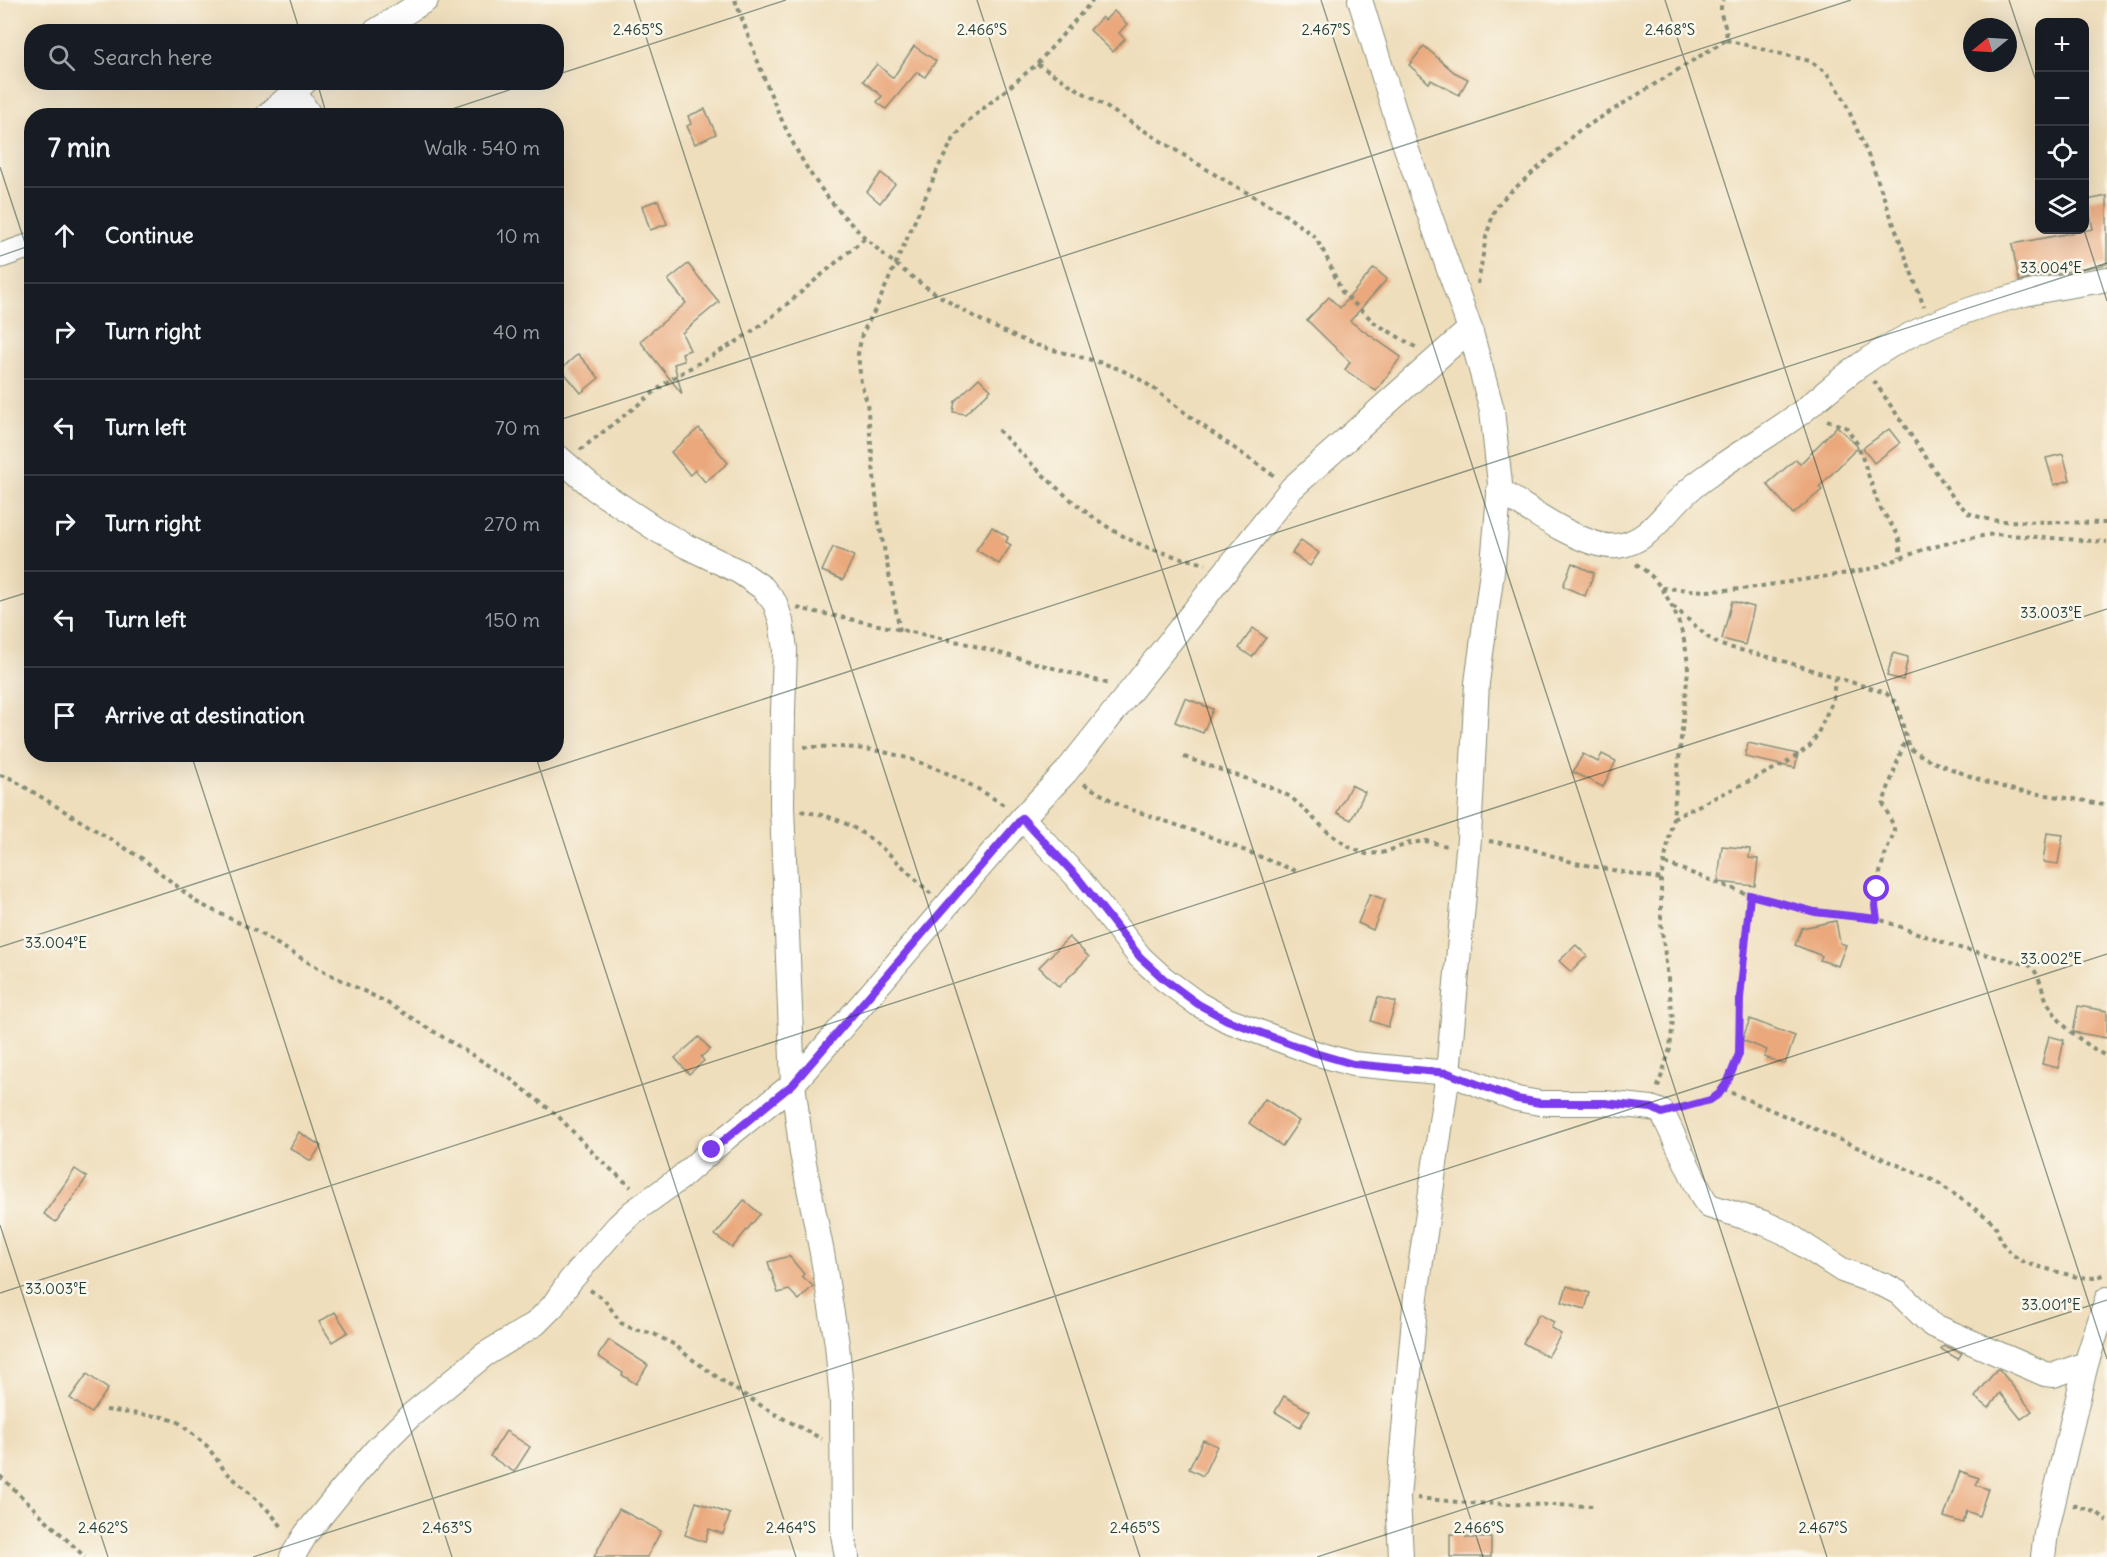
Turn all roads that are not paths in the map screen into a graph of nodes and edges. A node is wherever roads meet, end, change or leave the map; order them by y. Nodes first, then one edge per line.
1 (426, 0) edge
2 (1360, 0) edge
3 (387, 24) edge
4 (297, 90) edge
5 (301, 90) edge
6 (276, 108) edge
7 (307, 108) edge
8 (24, 248) edge
9 (0, 256) edge
10 (2107, 279) edge
11 (1467, 321) junction
12 (564, 462) edge
13 (1499, 490) junction
14 (1022, 818) junction
15 (1448, 1073) junction
16 (793, 1084) junction
17 (2107, 1299) edge
18 (2086, 1364) junction
19 (292, 1557) edge
20 (847, 1557) edge
21 (1401, 1557) edge
22 (2043, 1557) edge

1 - 3 street
2 - 11 street
4 - 6 street
5 - 7 street
8 - 9 street
10 - 13 street
11 - 13 street
11 - 14 street
12 - 16 street
13 - 15 street
14 - 15 street
14 - 16 street
15 - 18 street
15 - 21 street
16 - 19 street
16 - 20 street
17 - 18 street
18 - 22 street

